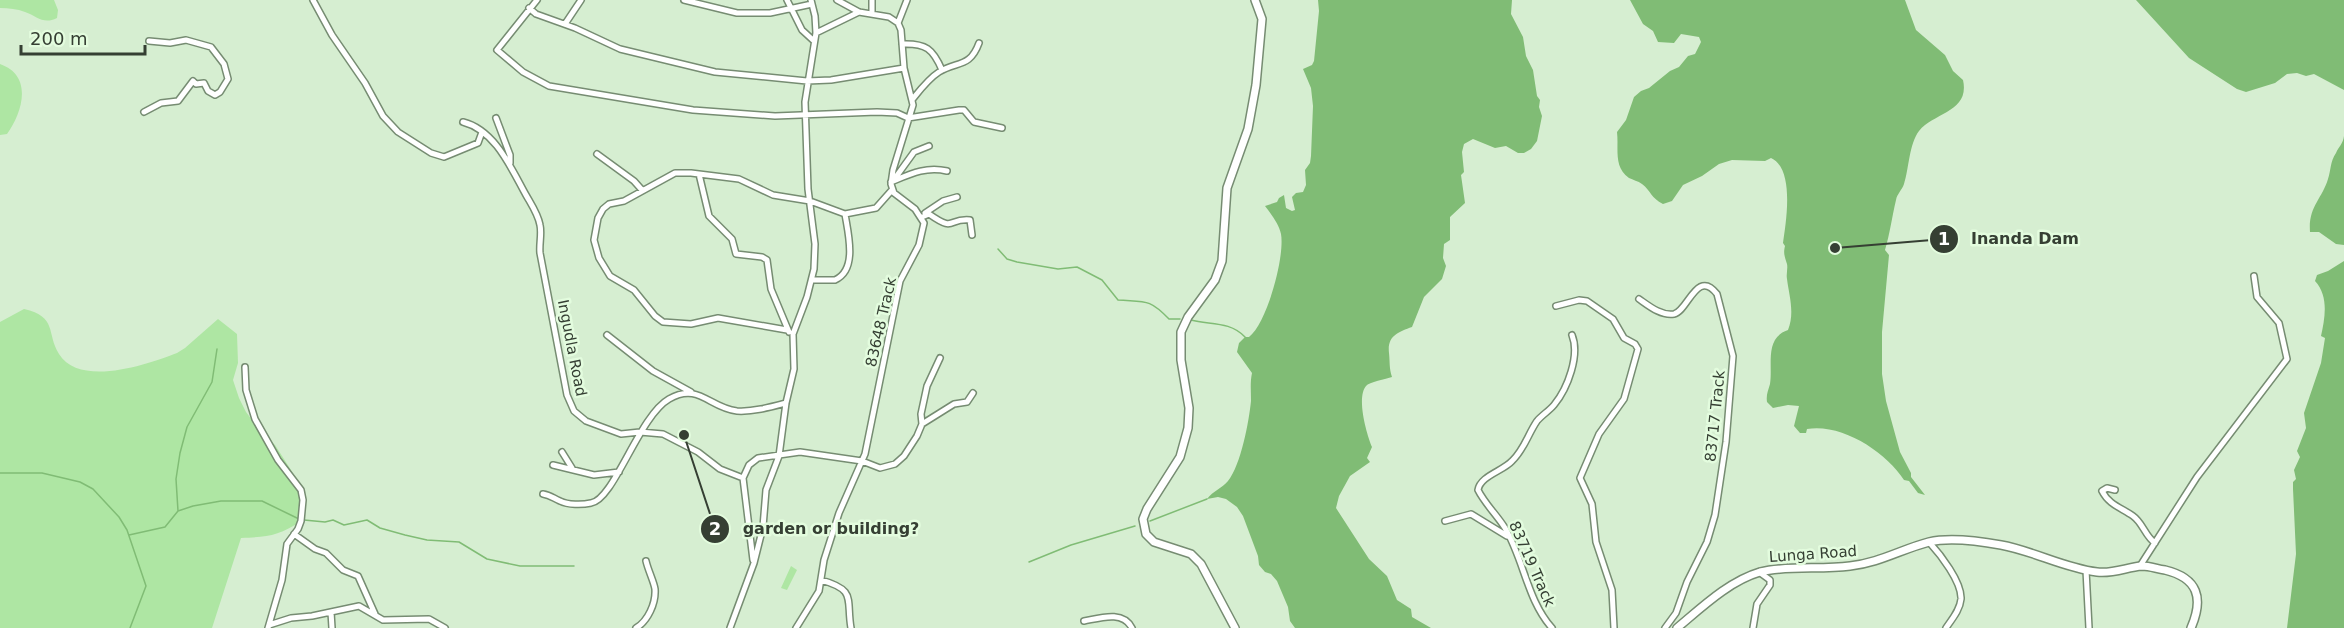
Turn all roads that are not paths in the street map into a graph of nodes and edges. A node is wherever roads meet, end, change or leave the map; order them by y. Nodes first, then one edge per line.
1 (313, 0) edge
2 (526, 0) edge
3 (581, 0) edge
4 (684, 0) edge
5 (787, 0) edge
6 (837, 0) edge
7 (872, 0) edge
8 (907, 0) edge
9 (1255, 0) edge
10 (811, 2) edge
11 (533, 4) edge
12 (791, 7) junction
13 (859, 12) junction
14 (872, 13) junction
15 (898, 22) junction
16 (565, 24) junction
17 (816, 33) junction
18 (149, 41) dead end
19 (814, 41) junction
20 (979, 43) dead end
21 (902, 45) junction
22 (904, 68) junction
23 (942, 70) junction
24 (807, 81) junction
25 (912, 100) junction
26 (144, 112) dead end
27 (805, 116) junction
28 (496, 118) dead end
29 (908, 118) junction
30 (463, 122) dead end
31 (1002, 128) dead end
32 (482, 132) junction
33 (929, 146) dead end
34 (597, 154) dead end
35 (510, 163) junction
36 (946, 171) dead end
37 (699, 174) junction
38 (892, 184) junction
39 (642, 190) junction
40 (957, 197) dead end
41 (810, 201) junction
42 (845, 214) junction
43 (922, 217) junction
44 (972, 235) dead end
45 (2254, 276) dead end
46 (812, 280) junction
47 (1639, 299) dead end
48 (1556, 306) dead end
49 (790, 332) junction
50 (607, 335) dead end
51 (1572, 335) dead end
52 (940, 358) dead end
53 (245, 367) dead end
54 (692, 392) junction
55 (973, 393) dead end
56 (786, 403) junction
57 (922, 424) junction
58 (640, 432) junction
59 (562, 452) dead end
60 (779, 456) junction
61 (862, 461) junction
62 (554, 465) dead end
63 (572, 468) junction
64 (619, 472) junction
65 (743, 478) junction
66 (2115, 490) dead end
67 (543, 494) dead end
68 (1445, 521) dead end
69 (294, 534) junction
70 (1509, 536) junction
71 (1929, 542) junction
72 (2155, 543) junction
73 (646, 561) dead end
74 (754, 563) junction
75 (2140, 566) junction
76 (2086, 570) junction
77 (1759, 572) junction
78 (821, 580) junction
79 (331, 612) junction
80 (376, 616) junction
81 (391, 620) junction
82 (1084, 621) dead end
83 (269, 627) edge
84 (332, 628) edge
85 (389, 628) edge
86 (445, 628) edge
87 (636, 628) edge
88 (730, 628) edge
89 (796, 628) edge
90 (851, 628) edge
91 (1132, 628) edge
92 (1235, 628) edge
93 (1552, 628) edge
94 (1614, 628) edge
95 (1665, 628) edge
96 (1677, 628) edge
97 (1753, 628) edge
98 (1946, 628) edge
99 (2090, 628) edge
100 (2191, 628) edge

1 - 32 street
2 - 11 street
3 - 16 street
4 - 12 street
5 - 12 street
6 - 13 street
7 - 14 street
8 - 15 street
9 - 92 street
10 - 12 street
10 - 17 street
11 - 16 street
11 - 27 street
12 - 19 street
13 - 14 street
13 - 17 street
14 - 15 street
15 - 21 street
16 - 24 street
17 - 19 street
18 - 26 street
19 - 24 street
20 - 23 street
21 - 22 street
21 - 23 street
22 - 24 street
22 - 25 street
23 - 25 street
24 - 27 street
25 - 29 street
27 - 29 street
27 - 41 street
28 - 35 street
29 - 31 street
29 - 38 street
30 - 32 street, Ingudla Road
32 - 35 street, Ingudla Road
33 - 38 street
34 - 39 street
35 - 58 street, Ingudla Road
36 - 38 street
37 - 39 street
37 - 41 street
37 - 49 street
38 - 42 street
38 - 43 street
39 - 49 street
40 - 43 street
41 - 42 street
41 - 46 street
42 - 46 street
43 - 44 street
43 - 61 street, 83648 Track
45 - 72 street
46 - 49 street
47 - 95 street, 83717 Track
48 - 94 street
49 - 56 street
50 - 54 street
51 - 70 street, 83719 Track
52 - 57 street
53 - 69 street
54 - 56 street
54 - 58 street
55 - 57 street
56 - 60 street
57 - 61 street
58 - 64 street
58 - 65 street, Ingudla Road
59 - 63 street
60 - 61 street
60 - 65 street
60 - 74 street
61 - 78 street, 83648 Track
62 - 63 street
63 - 64 street
64 - 67 street
65 - 74 street
66 - 72 street
68 - 70 street
69 - 80 street
69 - 83 street
70 - 93 street, 83719 Track
71 - 76 street, Lunga Road
71 - 77 street, Lunga Road
71 - 98 street
72 - 75 street
73 - 87 street
74 - 88 street
75 - 76 street, Lunga Road
75 - 100 street, Lunga Road
76 - 99 street
77 - 96 street, Lunga Road
77 - 97 street
78 - 89 street, 83648 Track
78 - 90 street
79 - 80 street
79 - 83 street
79 - 84 street
80 - 81 street
81 - 85 street
81 - 86 street
82 - 91 street

